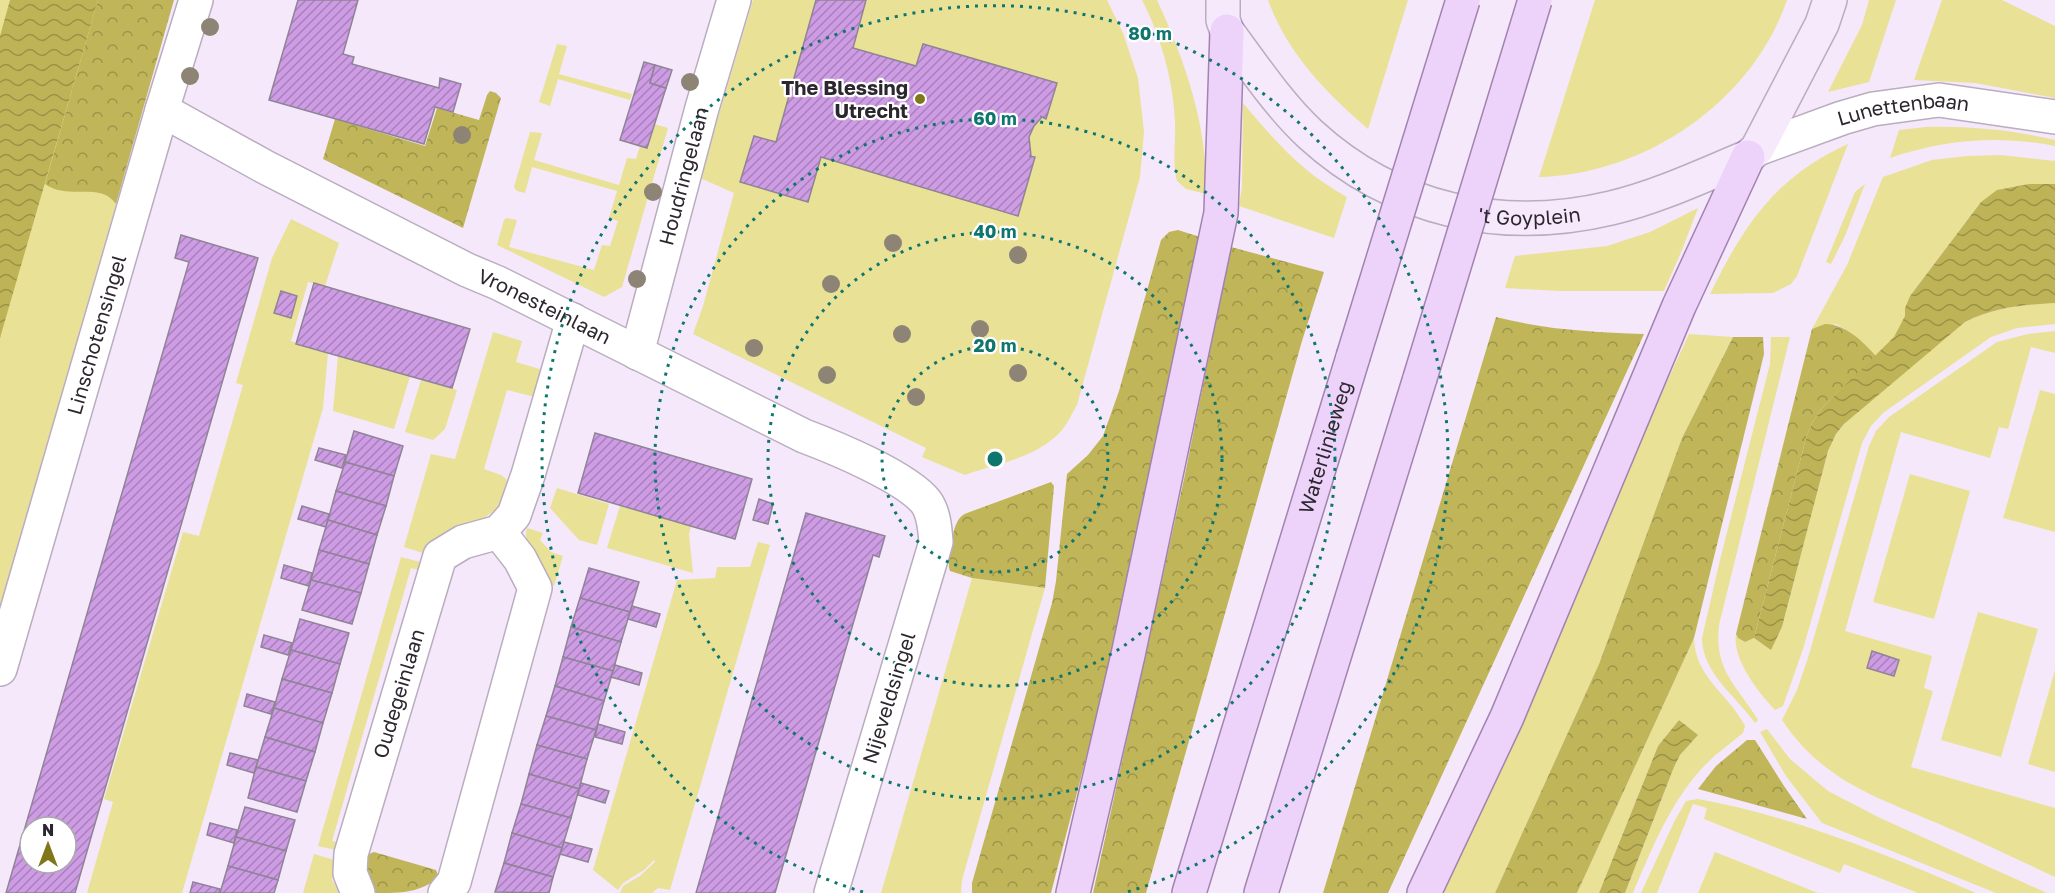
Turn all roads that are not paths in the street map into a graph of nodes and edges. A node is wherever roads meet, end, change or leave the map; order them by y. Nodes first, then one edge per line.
1 (196, 0) edge
2 (734, 0) edge
3 (1463, 0) edge
4 (1535, 0) edge
5 (1830, 0) edge
6 (1220, 13) edge
7 (162, 110) junction
8 (2055, 117) edge
9 (1752, 153) junction
10 (573, 320) junction
11 (637, 352) junction
12 (927, 504) joint
13 (499, 532) junction
14 (0, 669) edge
15 (358, 893) edge
16 (445, 893) edge
17 (831, 893) edge
18 (1073, 893) edge
19 (1188, 893) edge
20 (1262, 893) edge
21 (1424, 893) edge

1 - 7 street, Linschotensingel
2 - 11 street, Houdringelaan
3 - 19 main road, Waterlinieweg, bridge
4 - 20 main road, bridge
5 - 9 main road
6 - 9 main road, 't Goyplein
6 - 18 main road
7 - 10 street, Vronesteinlaan
7 - 14 street, Linschotensingel
8 - 9 street, Lunettenbaan
9 - 21 main road
10 - 11 street, Vronesteinlaan
10 - 13 street
11 - 12 street, Vronesteinlaan
12 - 17 street, Nijeveldsingel
13 - 15 street, Oudegeinlaan
13 - 16 street

